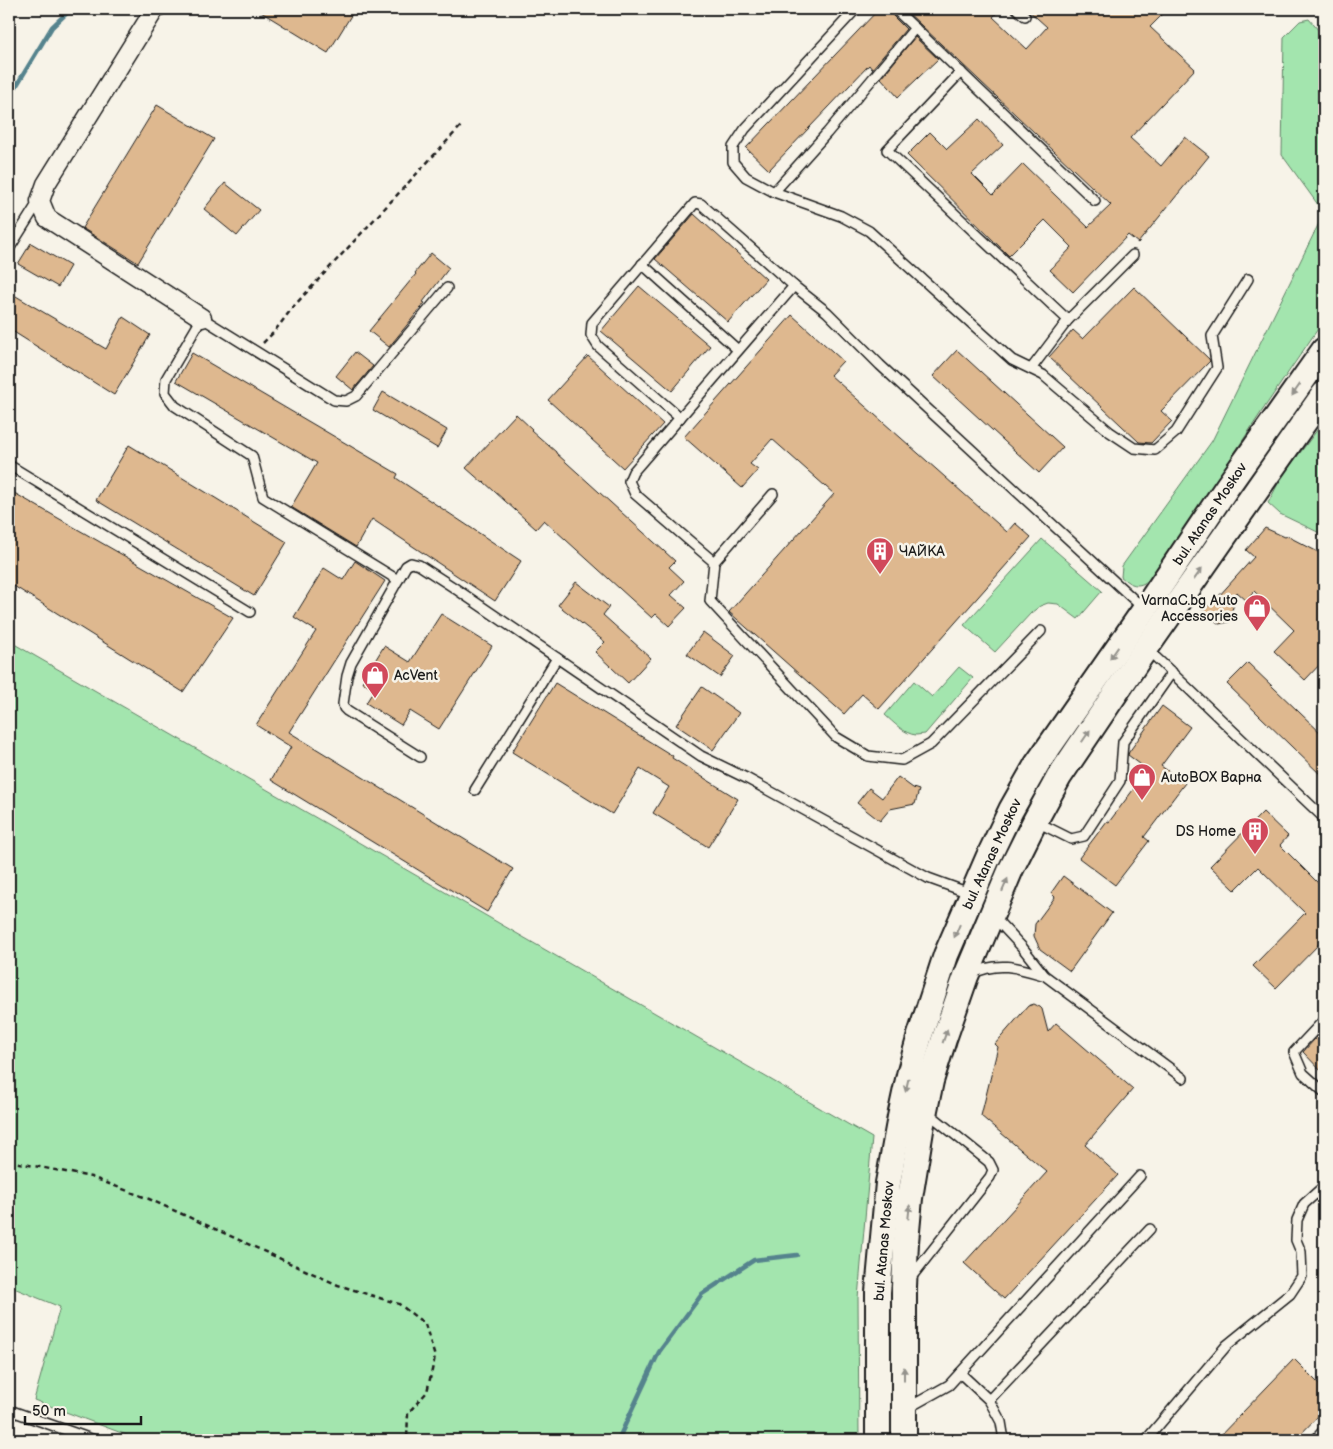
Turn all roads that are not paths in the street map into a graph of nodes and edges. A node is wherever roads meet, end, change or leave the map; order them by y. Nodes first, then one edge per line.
1 (155, 9) edge
2 (856, 9) edge
3 (895, 9) edge
4 (1017, 9) edge
5 (1025, 16) dead end
6 (915, 28) junction
7 (961, 72) junction
8 (774, 192) junction
9 (40, 201) junction
10 (1095, 201) dead end
11 (9, 249) edge
12 (1133, 255) dead end
13 (642, 264) junction
14 (1248, 279) dead end
15 (794, 286) junction
16 (448, 288) dead end
17 (202, 318) junction
18 (1068, 320) junction
19 (738, 350) junction
20 (1324, 350) edge
21 (1031, 369) junction
22 (1324, 394) edge
23 (680, 418) junction
24 (9, 465) edge
25 (773, 494) dead end
26 (714, 562) junction
27 (398, 580) junction
28 (1145, 609) junction
29 (250, 612) dead end
30 (1041, 631) dead end
31 (1153, 639) junction
32 (557, 658) junction
33 (1172, 672) junction
34 (420, 757) dead end
35 (475, 790) dead end
36 (1324, 818) edge
37 (1035, 820) junction
38 (972, 894) junction
39 (992, 915) junction
40 (1044, 975) junction
41 (966, 976) junction
42 (1324, 1020) edge
43 (1183, 1078) dead end
44 (1324, 1092) edge
45 (925, 1110) junction
46 (1140, 1176) dead end
47 (1324, 1186) edge
48 (1150, 1229) dead end
49 (904, 1287) junction
50 (960, 1373) junction
51 (989, 1400) junction
52 (9, 1410) edge
53 (904, 1410) junction
54 (1324, 1430) edge
55 (94, 1440) edge
56 (878, 1440) edge
57 (904, 1440) edge
58 (1004, 1440) edge
59 (1146, 1440) edge
60 (1314, 1440) edge

1 - 9 street
2 - 8 lane
3 - 6 lane
4 - 5 lane
6 - 7 lane
6 - 8 lane
7 - 10 lane
7 - 18 lane
8 - 21 lane
9 - 11 lane
9 - 17 street
12 - 18 lane
13 - 15 lane
13 - 19 lane
13 - 23 lane
14 - 21 lane
15 - 19 lane
15 - 28 lane
16 - 17 lane
17 - 27 lane
18 - 21 lane
19 - 23 lane
20 -> 28 main road, bul. Atanas Moskov
31 -> 22 main road, bul. Atanas Moskov
23 - 26 lane
24 - 29 lane
25 - 26 lane
26 - 30 lane
27 - 32 lane
27 - 34 lane
28 - 31 main road
28 -> 38 main road, bul. Atanas Moskov
31 - 33 lane
37 -> 31 main road, bul. Atanas Moskov
32 - 35 lane
32 - 38 lane
33 - 36 lane
33 - 37 lane
39 -> 37 main road, bul. Atanas Moskov
38 -> 56 main road, bul. Atanas Moskov
39 - 40 lane
39 - 41 main road, bul. Atanas Moskov
40 - 41 lane
40 - 43 lane
45 -> 41 main road, bul. Atanas Moskov
42 - 44 lane
49 -> 45 main road, bul. Atanas Moskov
45 - 49 lane
46 - 50 lane
47 - 59 lane
48 - 51 lane
53 -> 49 main road, bul. Atanas Moskov
50 - 51 lane
50 - 53 lane
51 - 58 lane
52 - 55 lane
53 - 57 main road, bul. Atanas Moskov
54 - 60 lane

